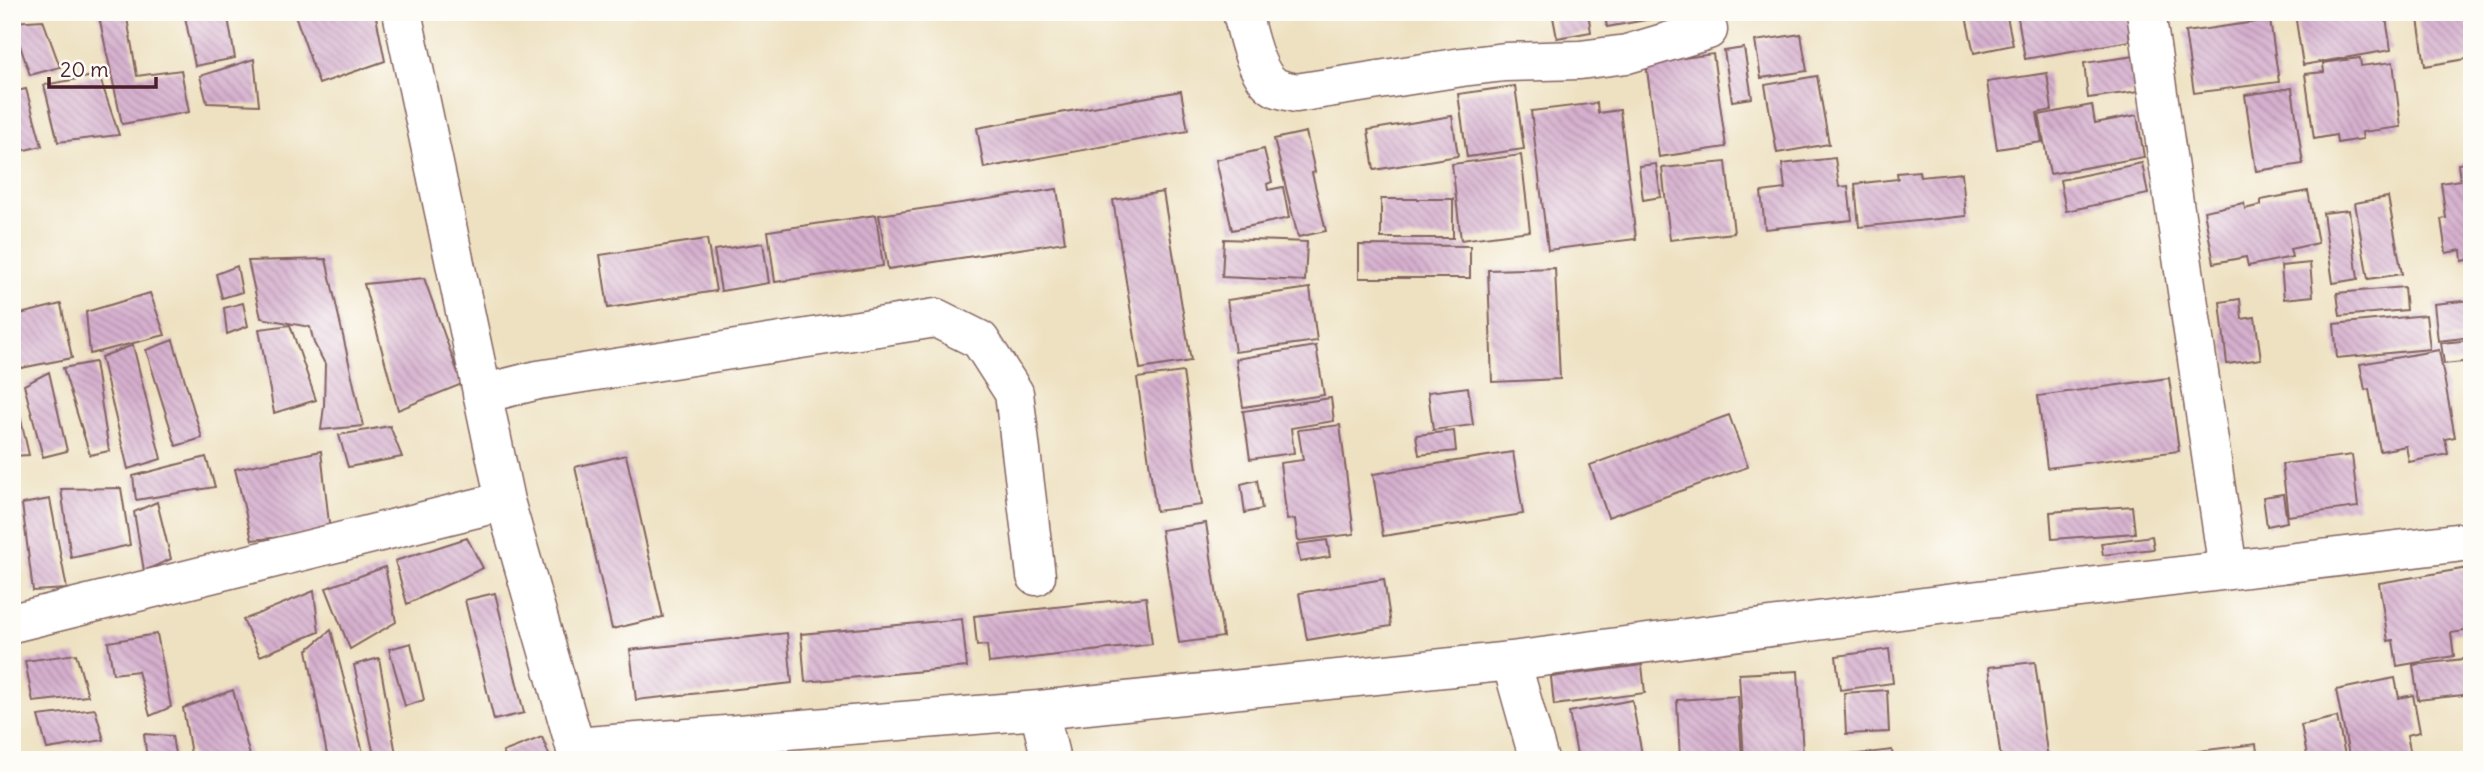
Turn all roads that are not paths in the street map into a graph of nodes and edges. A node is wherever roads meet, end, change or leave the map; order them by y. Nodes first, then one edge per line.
1 (402, 12) edge
2 (1242, 12) edge
3 (2146, 12) edge
4 (1708, 30) dead end
5 (482, 394) junction
6 (505, 501) junction
7 (2472, 541) edge
8 (2228, 570) junction
9 (1036, 576) dead end
10 (12, 623) edge
11 (1511, 661) junction
12 (1039, 710) junction
13 (577, 753) edge
14 (1051, 760) edge
15 (1539, 760) edge

1 - 5 street
2 - 4 street
3 - 8 street
5 - 6 street
5 - 9 street
6 - 10 street
6 - 13 street
7 - 8 street
8 - 11 street
11 - 12 street
11 - 15 street
12 - 13 street
12 - 14 street

